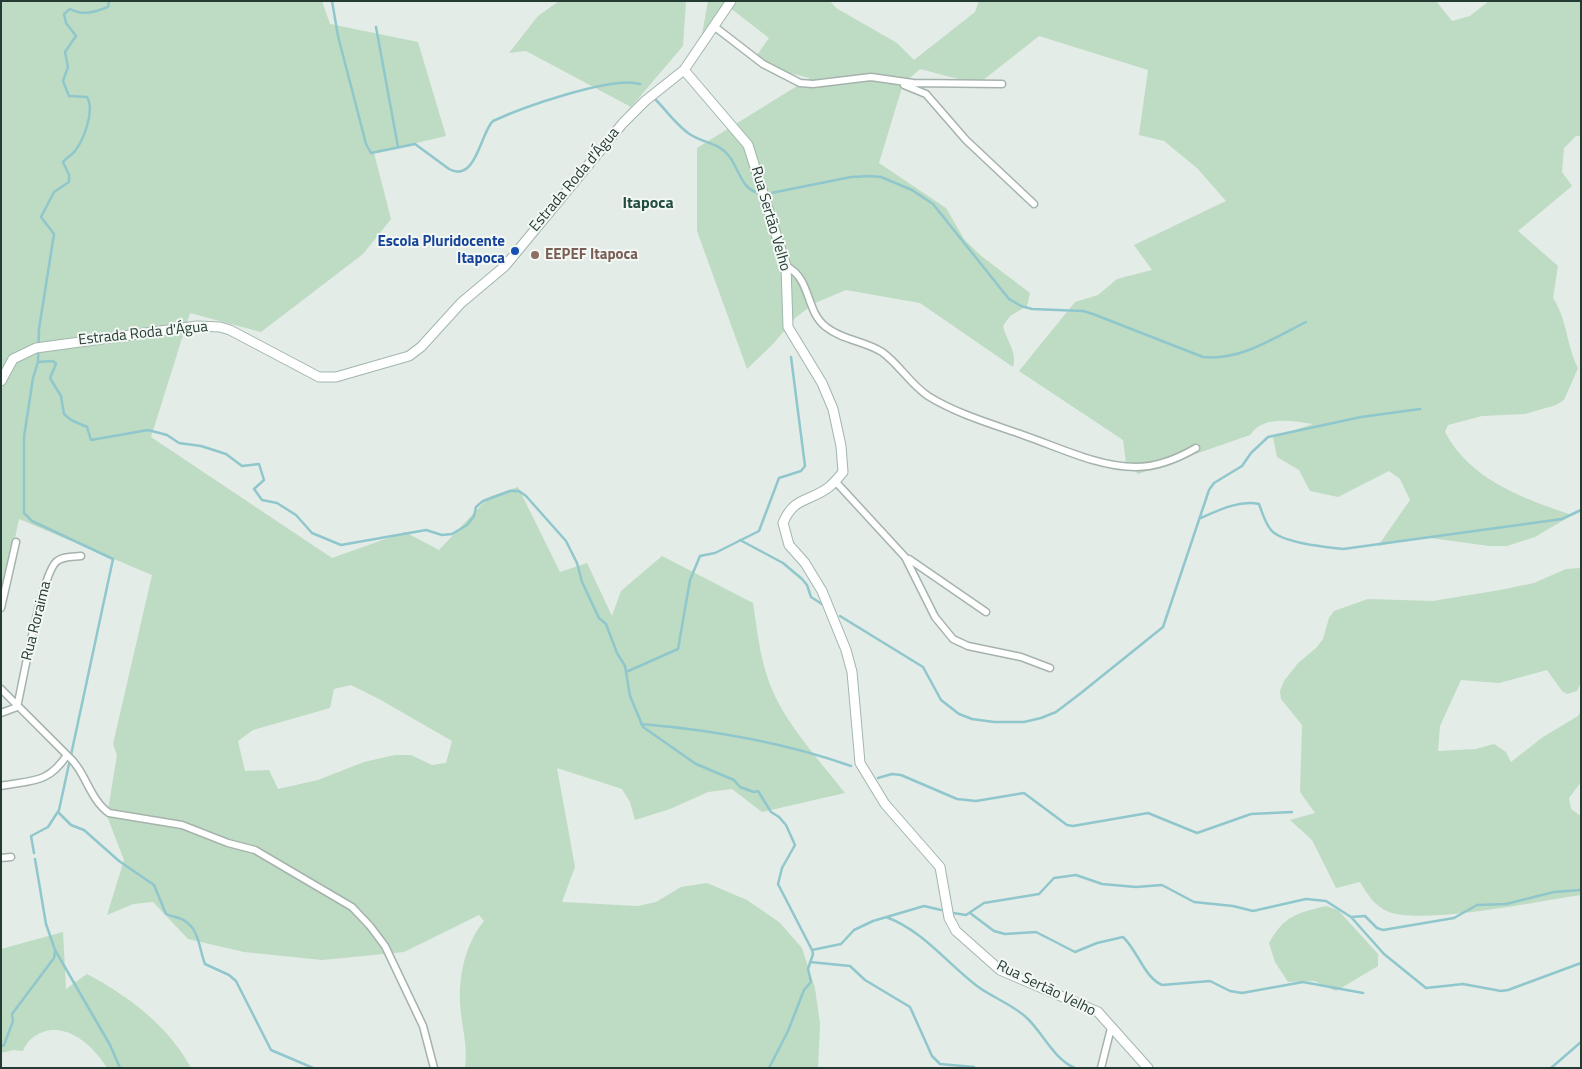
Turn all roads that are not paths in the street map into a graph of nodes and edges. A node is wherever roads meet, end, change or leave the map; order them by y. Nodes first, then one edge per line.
1 (731, 1) edge
2 (715, 27) junction
3 (684, 70) junction
4 (896, 82) junction
5 (1002, 84) dead end
6 (1034, 204) dead end
7 (786, 266) junction
8 (1, 381) edge
9 (1196, 448) dead end
10 (835, 481) junction
11 (16, 542) dead end
12 (82, 556) dead end
13 (906, 557) junction
14 (1, 608) edge
15 (986, 612) dead end
16 (1050, 668) dead end
17 (1, 689) edge
18 (17, 707) junction
19 (1, 713) edge
20 (67, 755) junction
21 (1, 786) edge
22 (11, 857) dead end
23 (1, 858) edge
24 (1111, 1028) junction
25 (434, 1068) edge
26 (1101, 1068) edge
27 (1148, 1068) edge

1 - 2 street, Estrada Roda d'Água
2 - 3 street, Estrada Roda d'Água
2 - 4 street
3 - 7 street, Rua Sertão Velho
3 - 8 street, Estrada Roda d'Água
4 - 5 street
4 - 6 street
7 - 9 street
7 - 10 street, Rua Sertão Velho
10 - 13 street
10 - 24 street, Rua Sertão Velho
11 - 14 street
12 - 18 street, Rua Roraima
13 - 15 street
13 - 16 street
17 - 18 street
18 - 19 street
18 - 20 street
20 - 21 street
20 - 25 street
22 - 23 street
24 - 26 street
24 - 27 street, Rua Sertão Velho

